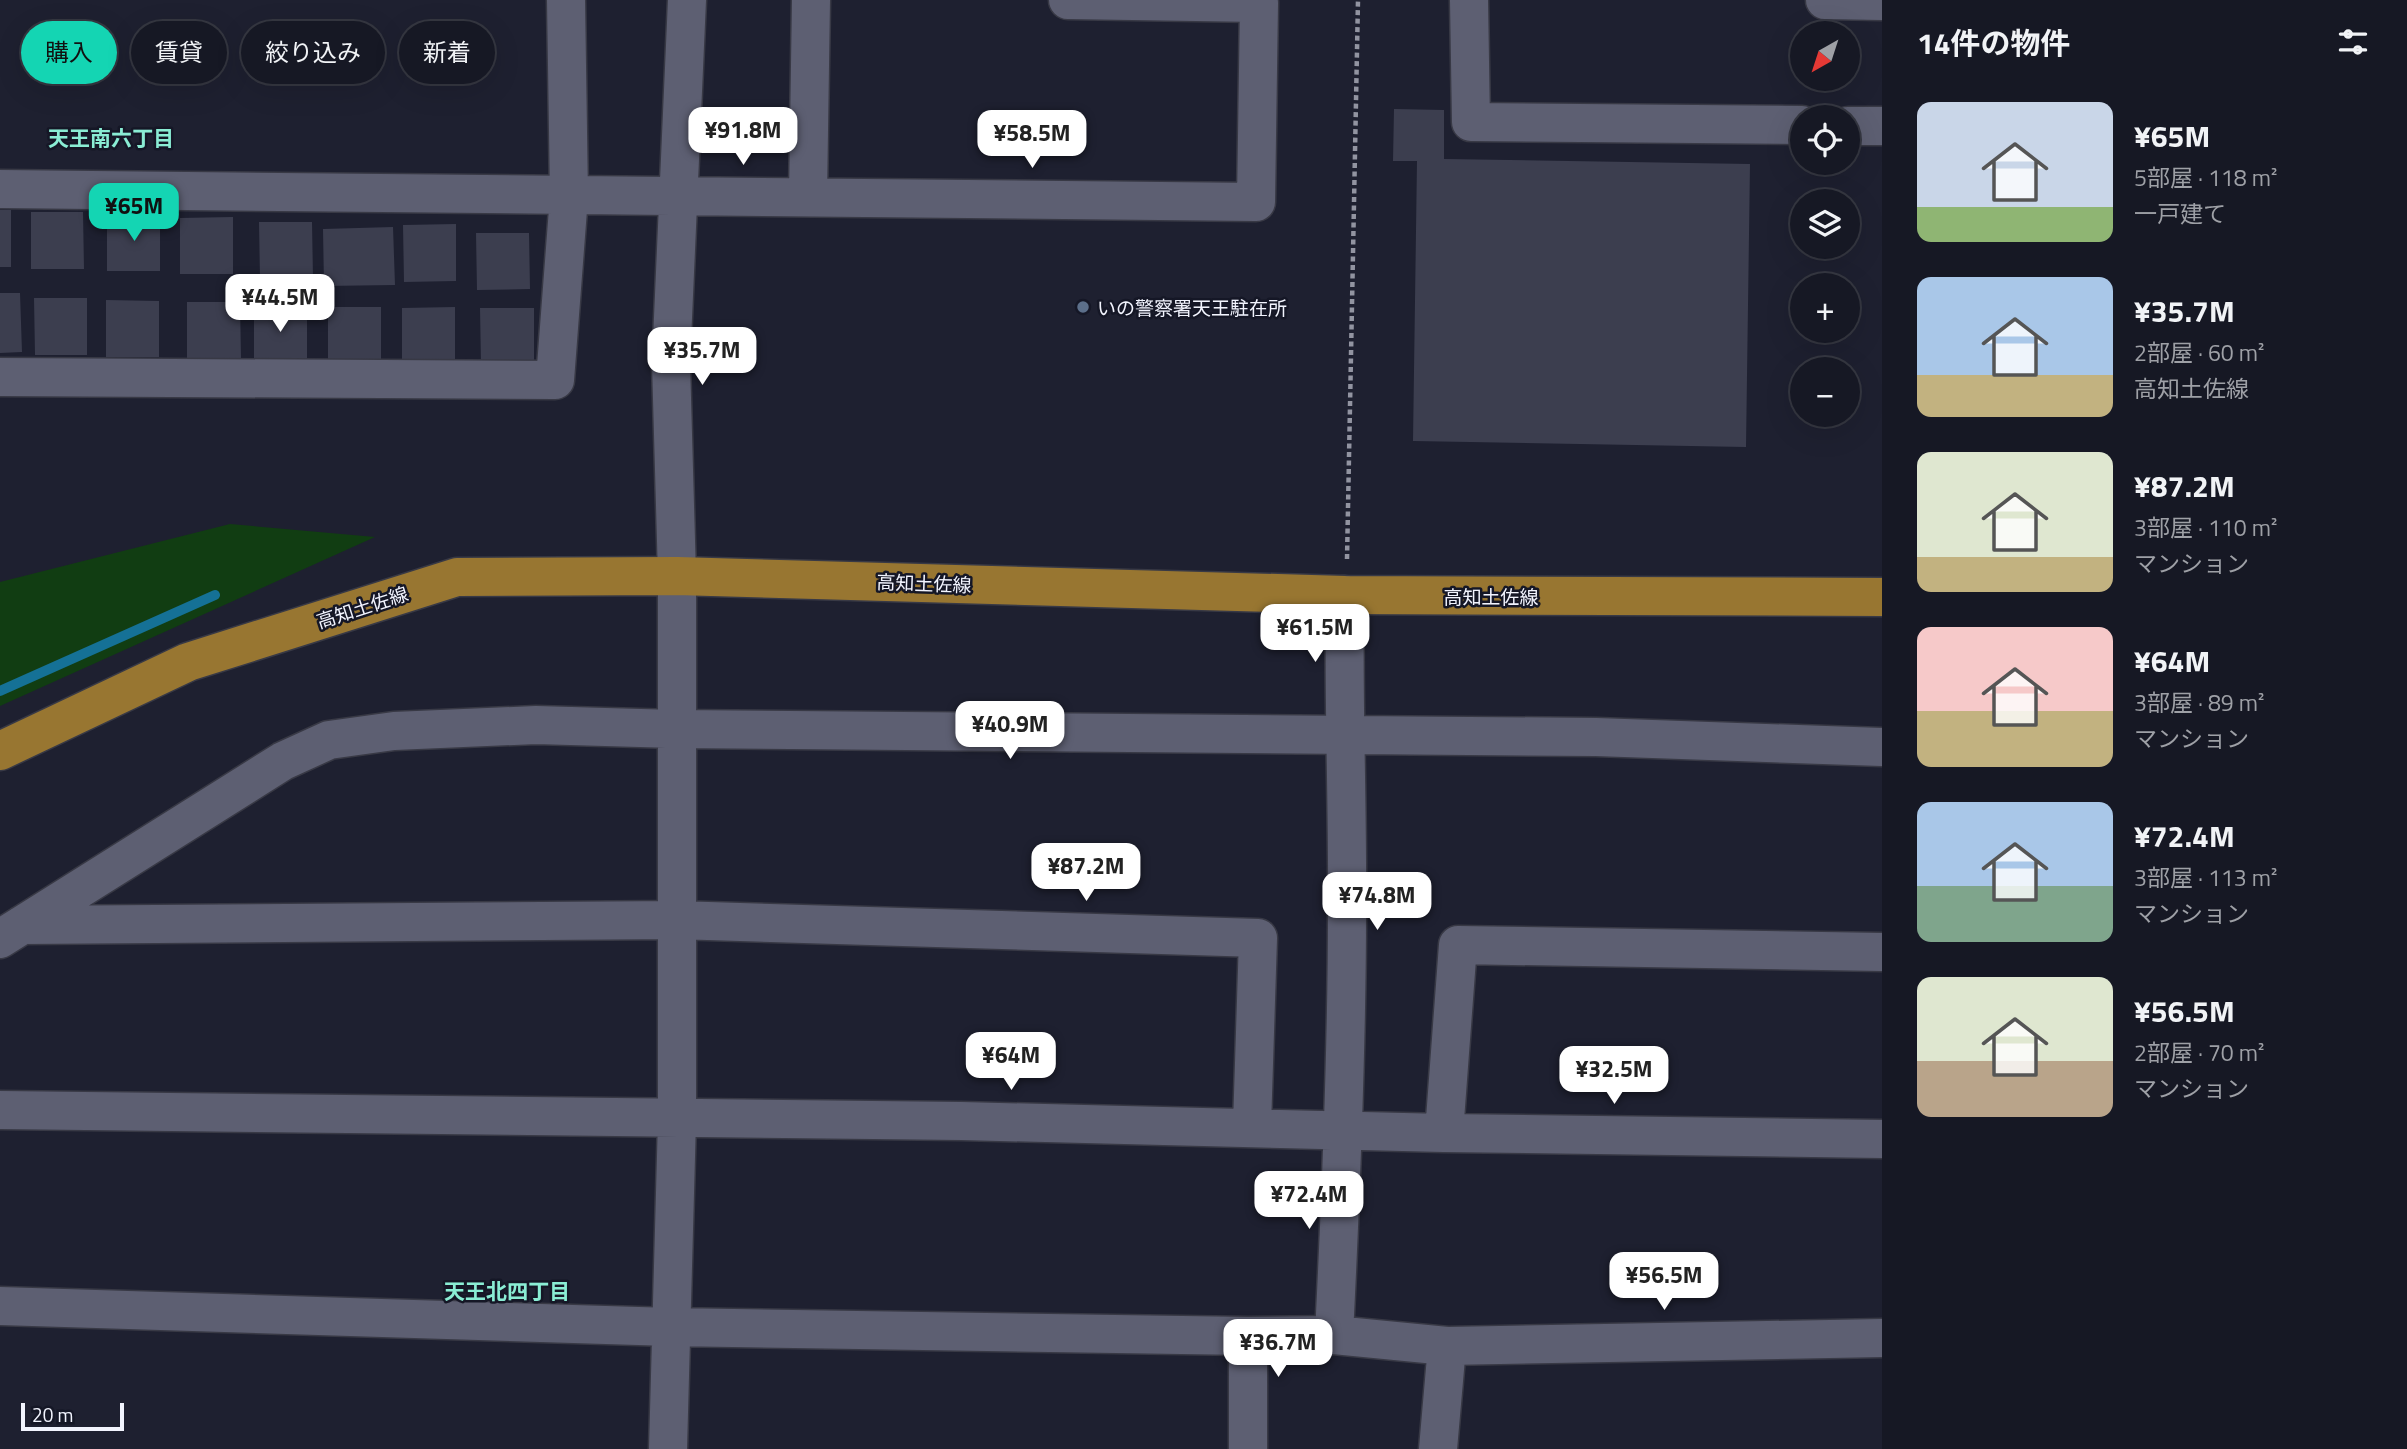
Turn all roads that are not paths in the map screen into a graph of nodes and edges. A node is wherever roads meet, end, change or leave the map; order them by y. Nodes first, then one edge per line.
1 (566, 0) edge
2 (687, 0) edge
3 (811, 0) edge
4 (1068, 0) edge
5 (1469, 0) edge
6 (1825, 0) edge
7 (1882, 1) edge
8 (1790, 125) edge
9 (1860, 126) edge
10 (1882, 126) edge
11 (0, 189) edge
12 (569, 196) junction
13 (808, 196) junction
14 (679, 198) junction
15 (0, 377) edge
16 (677, 576) junction
17 (1345, 595) junction
18 (1882, 597) edge
19 (675, 729) junction
20 (1345, 734) junction
21 (1882, 747) edge
22 (0, 751) edge
23 (676, 920) junction
24 (11, 932) edge
25 (1882, 952) edge
26 (0, 1110) edge
27 (677, 1120) junction
28 (1252, 1126) junction
29 (1343, 1128) junction
30 (1444, 1133) junction
31 (1882, 1139) edge
32 (0, 1306) edge
33 (671, 1327) junction
34 (1334, 1335) junction
35 (1248, 1336) junction
36 (1882, 1338) edge
37 (1447, 1346) junction
38 (668, 1449) edge
39 (1248, 1449) edge
40 (1438, 1449) edge

1 - 12 street
2 - 14 street
3 - 13 street
4 - 13 street
5 - 8 street
6 - 7 street
9 - 10 street
11 - 12 street
12 - 14 street
12 - 15 street
13 - 14 street
14 - 16 street
16 - 17 main road, 高知土佐線
16 - 19 street
16 - 22 main road, 高知土佐線
17 - 18 main road, 高知土佐線
17 - 20 street
19 - 20 street
19 - 23 street
19 - 24 street
20 - 21 street
20 - 29 street
23 - 24 street
23 - 27 street
23 - 28 street
25 - 30 street
26 - 27 street
27 - 28 street
27 - 33 street
28 - 29 street
29 - 30 street
29 - 34 street
30 - 31 street
32 - 33 street
33 - 35 street
33 - 38 street
34 - 35 street
34 - 37 street
35 - 39 street
36 - 37 street
37 - 40 street

